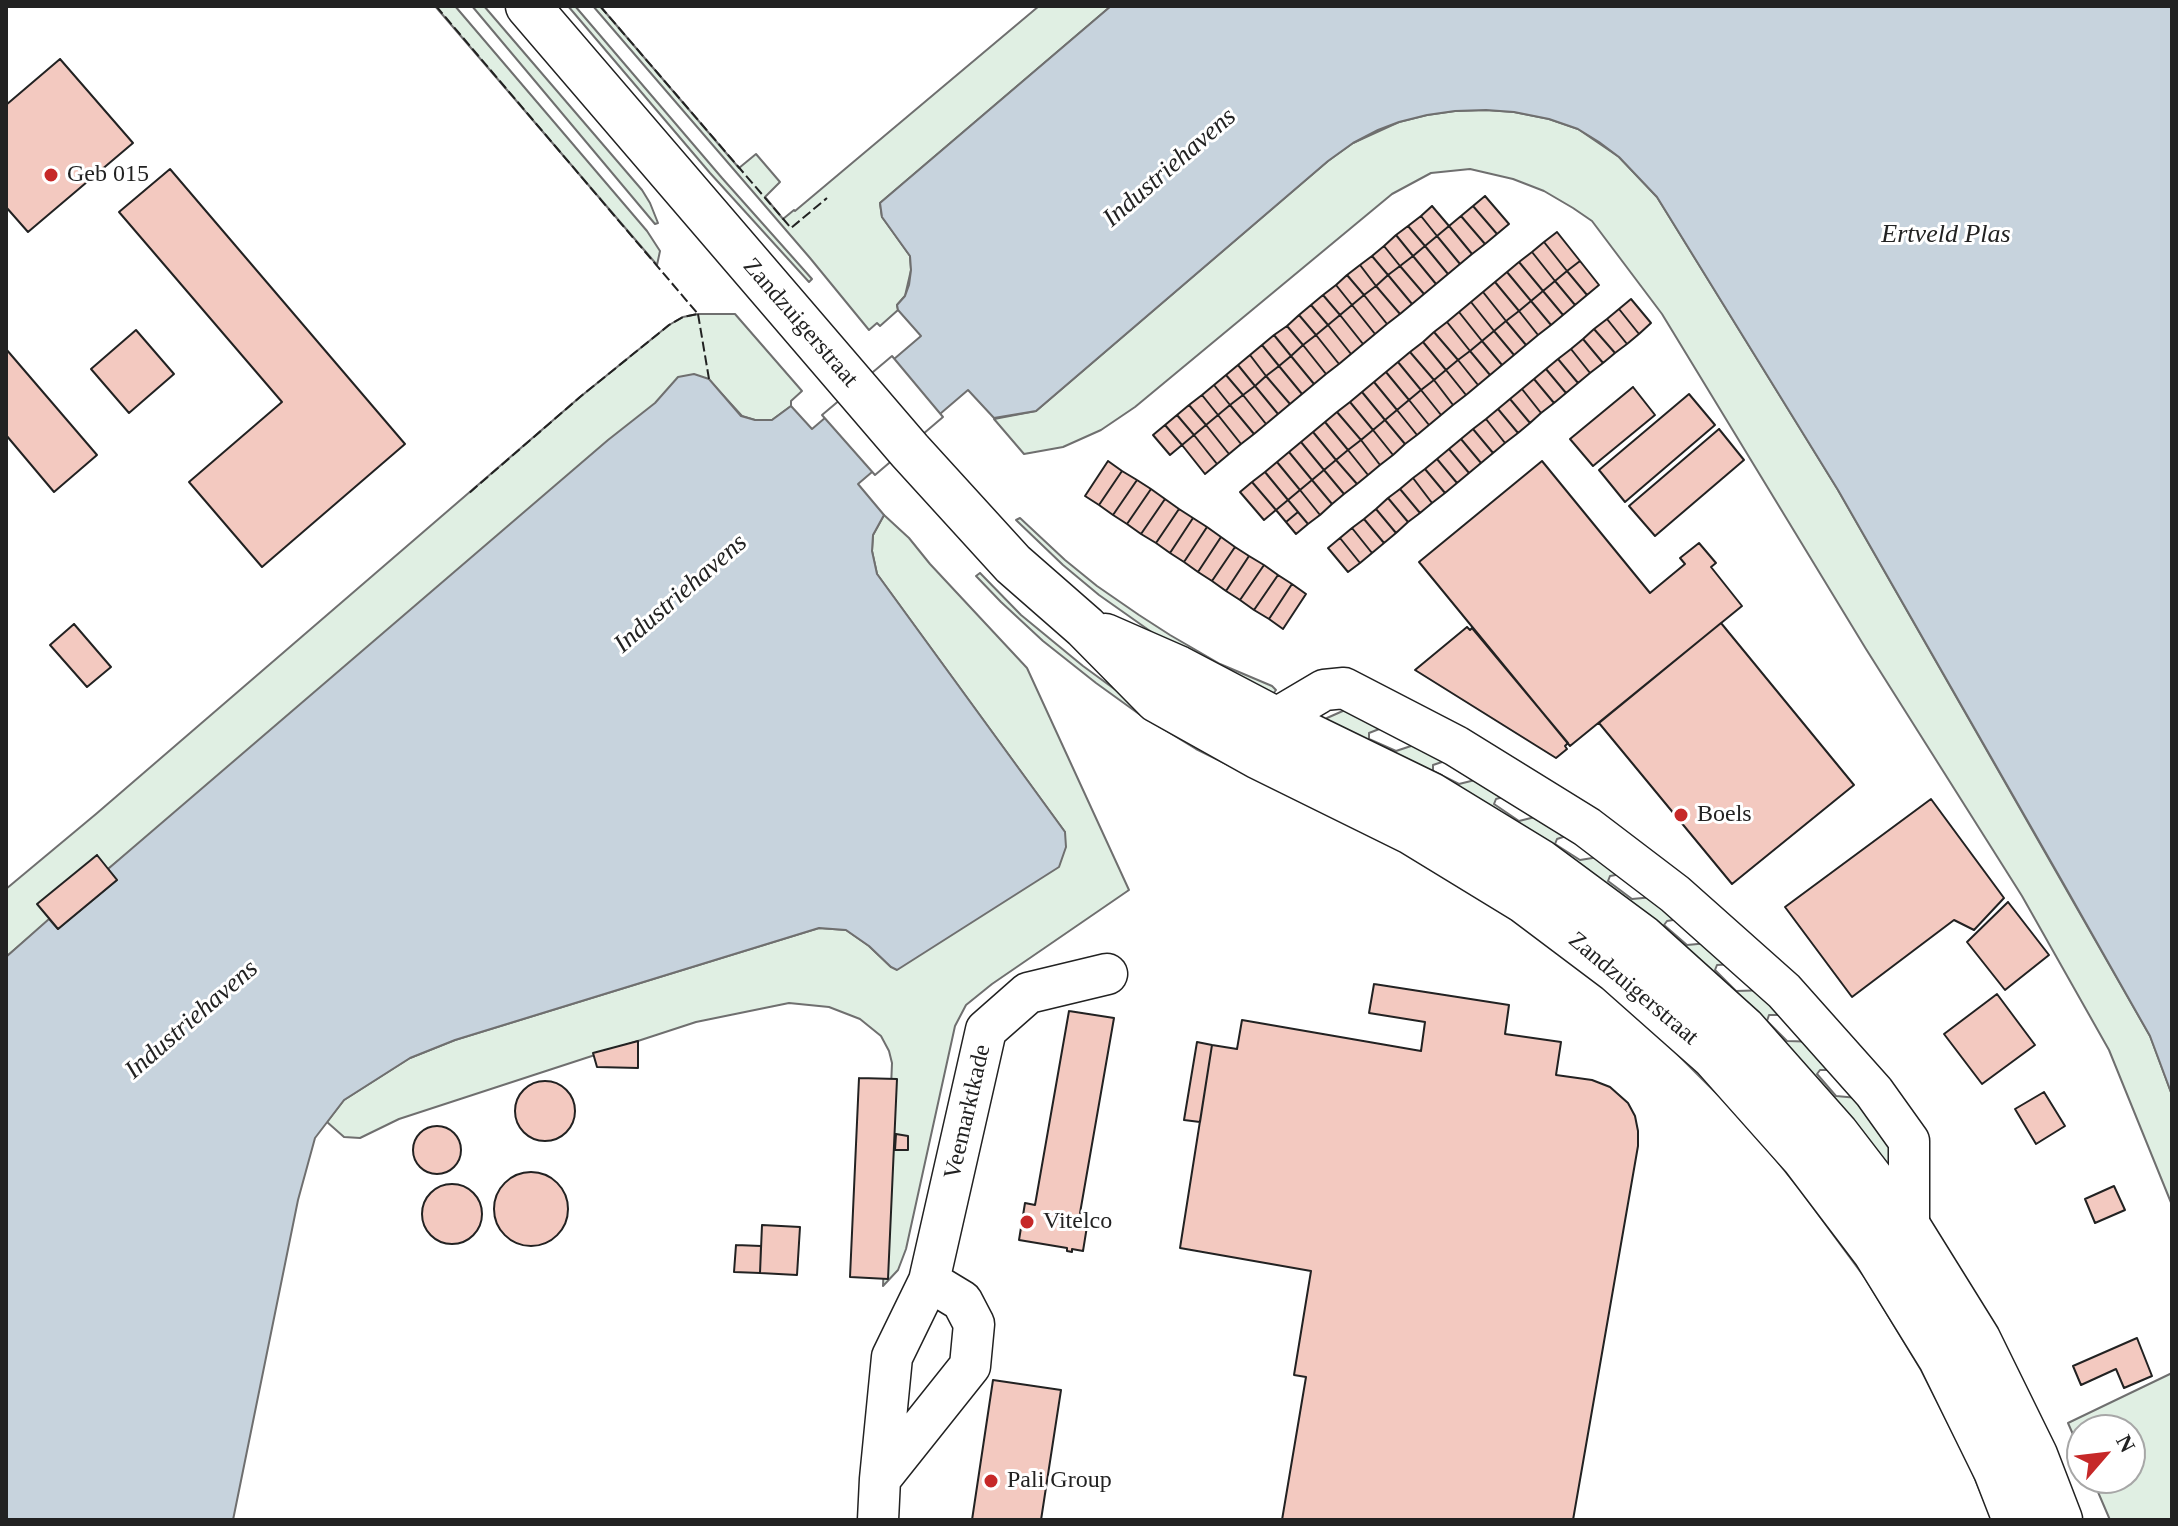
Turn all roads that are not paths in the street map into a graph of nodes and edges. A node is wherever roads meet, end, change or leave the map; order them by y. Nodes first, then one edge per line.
1 (528, 6) edge
2 (1085, 627) junction
3 (1275, 719) junction
4 (1107, 974) dead end
5 (1909, 1228) junction
6 (929, 1281) junction
7 (880, 1479) junction
8 (878, 1520) edge
9 (2015, 1520) edge
10 (2060, 1520) edge

1 - 2 main road, Zandzuigerstraat
2 - 3 main road, Zandzuigerstraat
2 - 9 main road, Zandzuigerstraat
3 - 5 main road, Zandzuigerstraat
3 - 5 street
4 - 6 street, Veemarktkade
5 - 10 main road, Zandzuigerstraat
6 - 7 street, Veemarktkade
6 - 7 street
7 - 8 street, Veemarktkade

